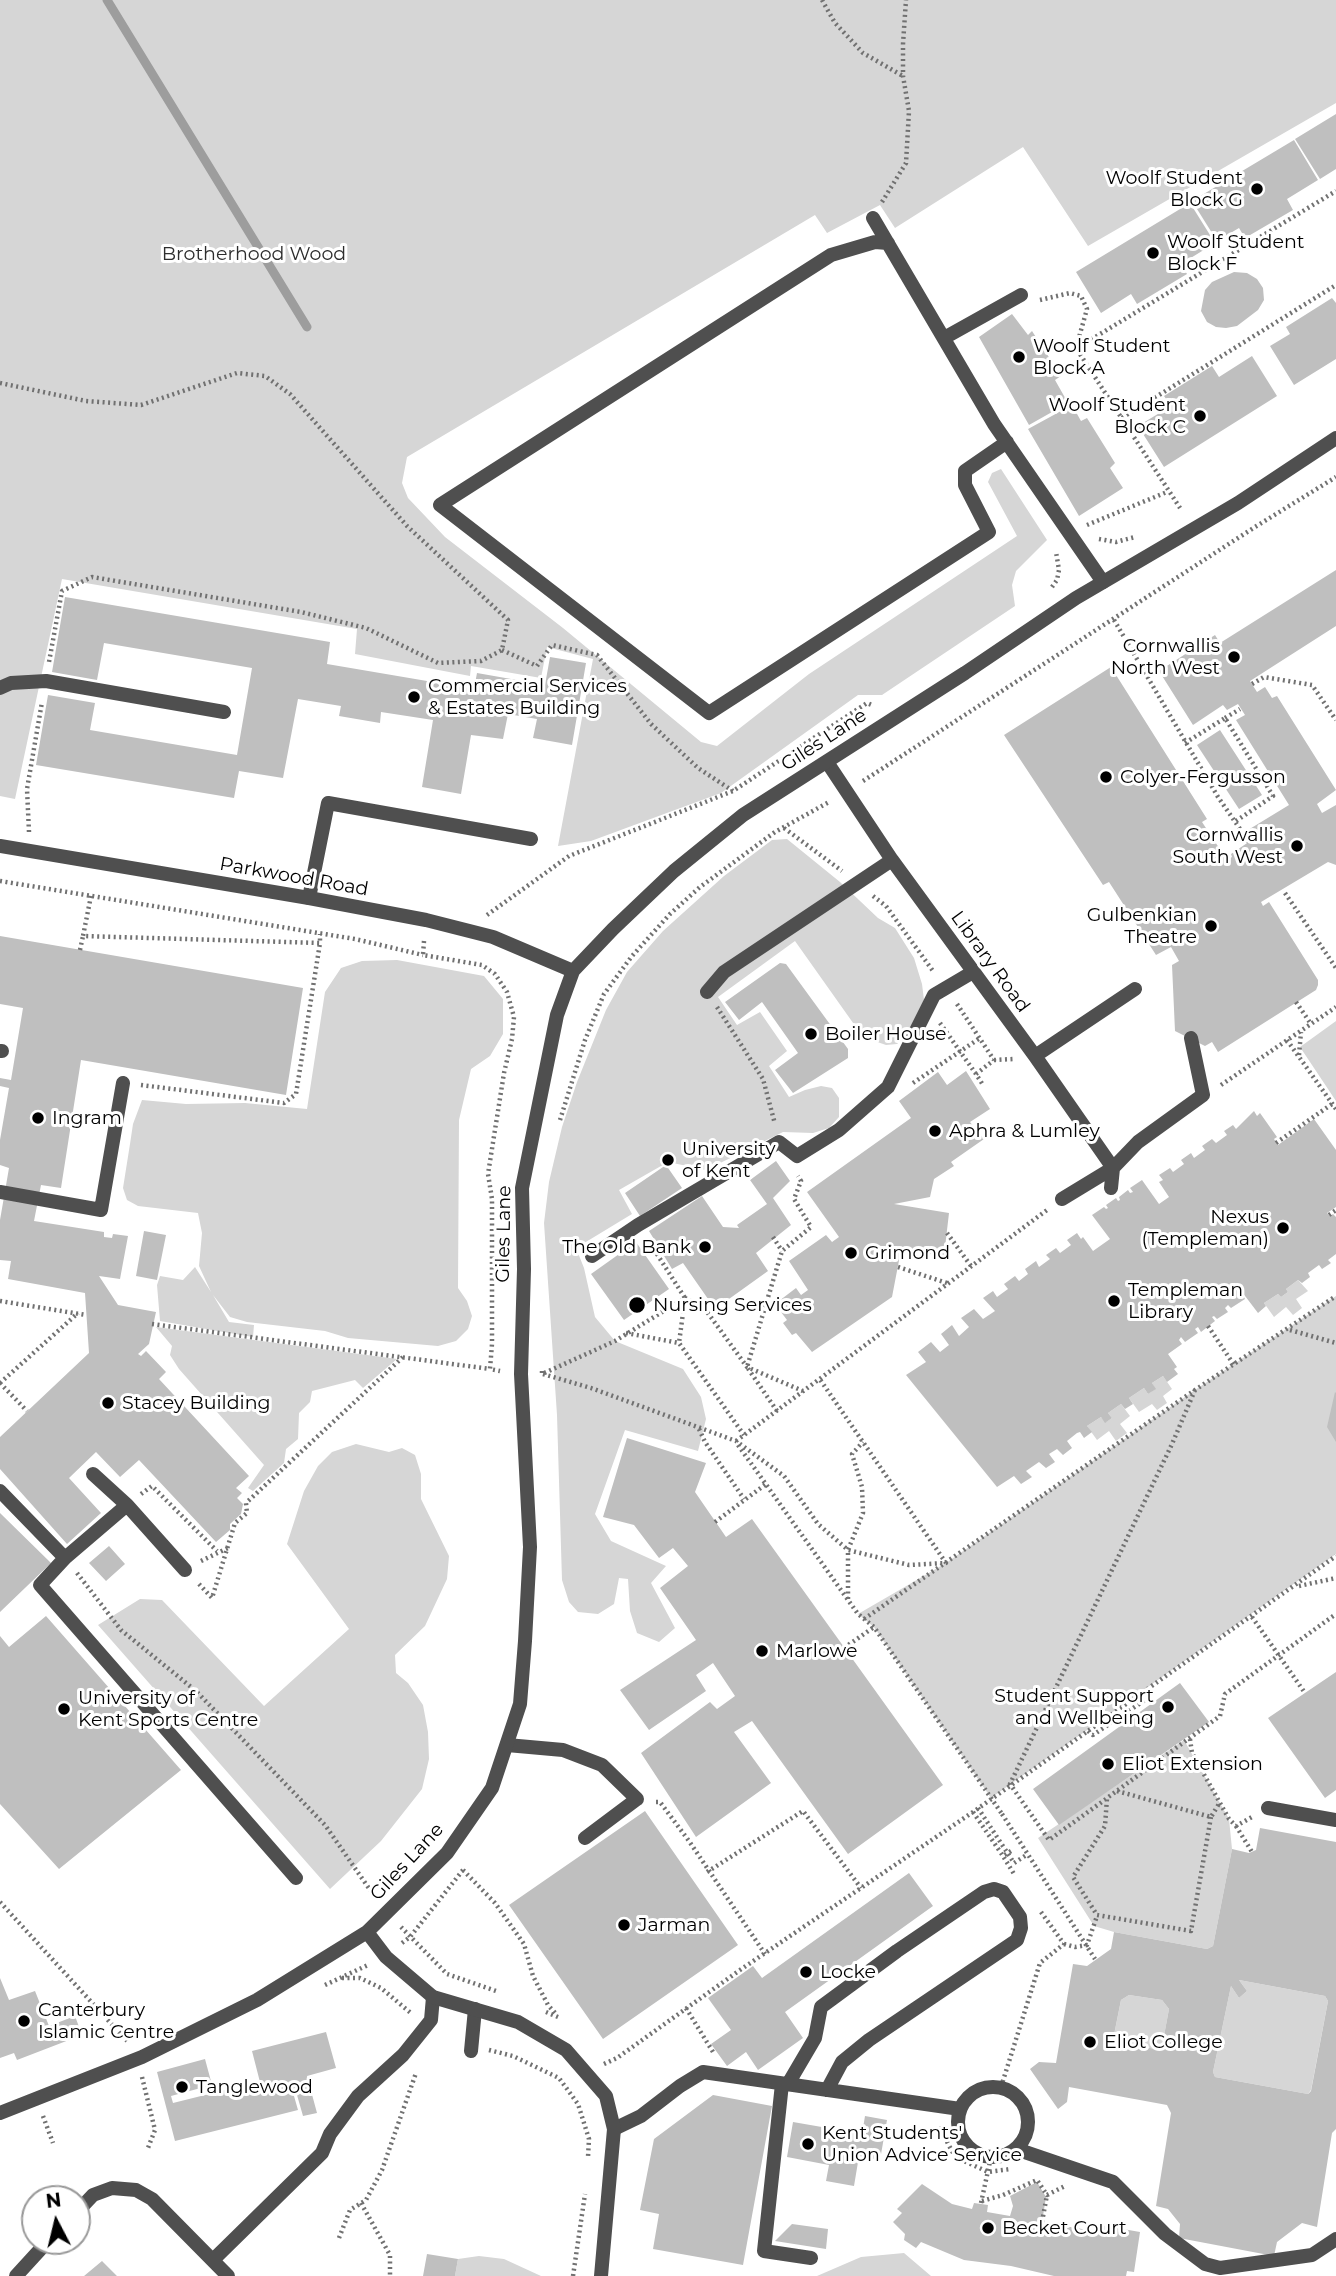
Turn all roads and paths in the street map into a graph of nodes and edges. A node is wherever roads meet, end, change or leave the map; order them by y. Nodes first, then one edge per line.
1 (822, 0) edge
2 (906, 0) edge
3 (903, 75) junction
4 (1336, 191) edge
5 (880, 205) dead end
6 (873, 218) dead end
7 (888, 243) junction
8 (1336, 285) edge
9 (1021, 295) joint
10 (944, 338) junction
11 (1076, 348) junction
12 (0, 383) edge
13 (1122, 418) junction
14 (1336, 438) edge
15 (1007, 442) junction
16 (1172, 516) dead end
17 (1085, 526) dead end
18 (1089, 532) dead end
19 (1144, 534) dead end
20 (1094, 538) dead end
21 (1053, 544) dead end
22 (1103, 582) junction
23 (1044, 594) dead end
24 (1114, 620) dead end
25 (502, 650) junction
26 (46, 681) junction
27 (1252, 684) dead end
28 (0, 688) edge
29 (878, 707) dead end
30 (1240, 709) dead end
31 (223, 712) dead end
32 (1225, 718) junction
33 (1336, 720) edge
34 (1185, 743) junction
35 (827, 762) junction
36 (733, 791) junction
37 (1236, 821) junction
38 (784, 828) dead end
39 (531, 839) dead end
40 (1249, 842) dead end
41 (0, 846) edge
42 (29, 851) junction
43 (892, 860) junction
44 (0, 881) edge
45 (856, 883) junction
46 (1285, 893) dead end
47 (91, 896) junction
48 (309, 898) junction
49 (485, 916) dead end
50 (426, 920) junction
51 (320, 934) junction
52 (83, 936) junction
53 (320, 943) junction
54 (80, 950) dead end
55 (423, 955) junction
56 (1334, 961) edge
57 (1336, 968) edge
58 (573, 971) junction
59 (973, 972) junction
60 (945, 987) junction
61 (1135, 989) dead end
62 (707, 992) joint
63 (1296, 1002) dead end
64 (929, 1006) junction
65 (1336, 1007) edge
66 (1311, 1024) junction
67 (1301, 1031) junction
68 (980, 1038) junction
69 (1191, 1038) dead end
70 (1287, 1040) junction
71 (960, 1051) junction
72 (1035, 1056) junction
73 (1299, 1056) junction
74 (976, 1074) junction
75 (123, 1083) joint
76 (983, 1085) dead end
77 (907, 1087) dead end
78 (1218, 1087) dead end
79 (1334, 1107) edge
80 (779, 1142) junction
81 (1276, 1143) dead end
82 (1113, 1168) junction
83 (1111, 1188) dead end
84 (0, 1192) edge
85 (1062, 1199) joint
86 (1336, 1210) edge
87 (1329, 1215) dead end
88 (638, 1225) junction
89 (947, 1233) dead end
90 (773, 1237) dead end
91 (782, 1251) junction
92 (592, 1256) dead end
93 (971, 1266) junction
94 (898, 1267) dead end
95 (948, 1283) junction
96 (1336, 1296) edge
97 (685, 1298) junction
98 (0, 1301) edge
99 (78, 1313) junction
100 (86, 1315) dead end
101 (152, 1324) dead end
102 (1208, 1326) dead end
103 (1289, 1329) junction
104 (625, 1333) junction
105 (615, 1341) dead end
106 (679, 1343) junction
107 (1336, 1343) edge
108 (403, 1357) junction
109 (1234, 1364) junction
110 (747, 1367) junction
111 (490, 1369) junction
112 (521, 1374) junction
113 (542, 1374) dead end
114 (819, 1378) junction
115 (0, 1383) edge
116 (1195, 1390) junction
117 (803, 1391) junction
118 (27, 1411) dead end
119 (777, 1411) junction
120 (698, 1428) junction
121 (744, 1436) junction
122 (736, 1441) junction
123 (863, 1442) junction
124 (93, 1474) dead end
125 (766, 1485) junction
126 (0, 1491) edge
127 (744, 1499) junction
128 (127, 1505) junction
129 (715, 1522) dead end
130 (228, 1548) junction
131 (848, 1550) junction
132 (217, 1551) junction
133 (1336, 1556) edge
134 (65, 1558) junction
135 (946, 1563) junction
136 (185, 1570) junction
137 (1336, 1578) edge
138 (1295, 1587) junction
139 (848, 1599) junction
140 (1336, 1614) edge
141 (1252, 1617) junction
142 (864, 1619) junction
143 (874, 1627) junction
144 (844, 1648) dead end
145 (1305, 1693) dead end
146 (1153, 1703) dead end
147 (1088, 1731) junction
148 (1190, 1738) junction
149 (507, 1745) junction
150 (1010, 1784) junction
151 (1116, 1791) junction
152 (991, 1798) junction
153 (1107, 1798) junction
154 (637, 1799) junction
155 (1220, 1802) junction
156 (978, 1808) junction
157 (1268, 1808) joint
158 (973, 1812) junction
159 (1211, 1817) junction
160 (1336, 1820) edge
161 (1236, 1826) junction
162 (1041, 1829) junction
163 (1035, 1834) dead end
164 (586, 1838) dead end
165 (1011, 1851) dead end
166 (1252, 1852) dead end
167 (1028, 1854) junction
168 (1003, 1856) junction
169 (707, 1872) junction
170 (1016, 1876) dead end
171 (296, 1878) dead end
172 (861, 1888) junction
173 (0, 1902) edge
174 (1036, 1904) dead end
175 (387, 1913) junction
176 (1097, 1915) junction
177 (367, 1932) junction
178 (1064, 1944) junction
179 (1087, 1945) junction
180 (765, 1954) junction
181 (1095, 1959) dead end
182 (338, 1979) dead end
183 (496, 1992) dead end
184 (433, 1997) junction
185 (475, 2009) junction
186 (546, 2011) dead end
187 (558, 2017) junction
188 (564, 2025) dead end
189 (426, 2026) junction
190 (471, 2047) joint
191 (595, 2056) dead end
192 (142, 2057) junction
193 (604, 2064) junction
194 (418, 2068) dead end
195 (141, 2072) dead end
196 (609, 2073) dead end
197 (785, 2084) junction
198 (1001, 2087) junction
199 (827, 2090) junction
200 (960, 2109) junction
201 (0, 2113) edge
202 (43, 2116) dead end
203 (937, 2125) dead end
204 (614, 2129) junction
205 (53, 2143) dead end
206 (148, 2148) dead end
207 (1016, 2149) junction
208 (1034, 2154) junction
209 (989, 2164) junction
210 (587, 2168) dead end
211 (1080, 2170) junction
212 (585, 2193) dead end
213 (1048, 2195) junction
214 (91, 2197) edge
215 (361, 2203) junction
216 (1042, 2222) dead end
217 (339, 2238) dead end
218 (1336, 2239) edge
219 (35, 2255) edge
220 (811, 2258) dead end
221 (213, 2260) junction
222 (16, 2276) edge
223 (228, 2276) edge
224 (390, 2276) edge
225 (573, 2276) edge
226 (601, 2276) edge

1 - 3 path
2 - 3 path
3 - 5 path
4 - 11 path
6 - 7 street
7 - 10 street
7 - 15 street
8 - 13 path
9 - 10 street
9 - 11 path
10 - 15 street
11 - 13 path
12 - 25 path
13 - 16 path
14 - 22 street, Giles Lane
15 - 22 street
17 - 18 path
19 - 20 path
21 - 23 path
22 - 35 street, Giles Lane
24 - 34 path
25 - 26 path
25 - 36 path
26 - 28 street
26 - 31 street
26 - 42 path
27 - 33 path
29 - 36 path
30 - 32 path
32 - 34 path
32 - 37 path
34 - 37 path
35 - 43 street, Library Road
35 - 58 street, Giles Lane
36 - 49 path
37 - 40 path
38 - 45 path
39 - 48 street
41 - 42 street, Parkwood Road
42 - 48 street, Parkwood Road
43 - 45 street
43 - 59 street, Library Road
44 - 47 path
45 - 60 path
45 - 62 street
46 - 56 path
47 - 51 path
47 - 52 path
48 - 50 street, Parkwood Road
50 - 55 path
50 - 58 street, Parkwood Road
51 - 53 path
51 - 55 path
52 - 53 path
52 - 54 path
53 - 75 path
55 - 111 path
56 - 57 path
58 - 112 street, Giles Lane
59 - 60 street
59 - 72 street, Library Road
60 - 64 street
60 - 68 path
61 - 72 street
62 - 80 path
63 - 66 path
64 - 71 path
64 - 80 street
65 - 66 path
66 - 67 path
67 - 70 path
67 - 73 path
68 - 71 path
68 - 74 path
69 - 82 street
70 - 73 path
70 - 78 path
71 - 74 path
71 - 77 path
72 - 82 street, Library Road
73 - 79 path
74 - 76 path
75 - 84 street
79 - 81 path
80 - 88 street
80 - 91 path
82 - 83 street
82 - 85 street
85 - 93 path
86 - 87 path
88 - 92 street
88 - 97 path
89 - 93 path
90 - 91 path
91 - 110 path
93 - 95 path
94 - 95 path
95 - 114 path
96 - 103 path
97 - 104 path
97 - 106 path
97 - 110 path
98 - 99 path
99 - 100 path
99 - 115 path
101 - 108 path
102 - 109 path
103 - 107 path
103 - 109 path
104 - 105 path
104 - 106 path
106 - 121 path
108 - 111 path
108 - 130 path
109 - 116 path
110 - 117 path
110 - 119 path
111 - 112 path
112 - 149 street, Giles Lane
113 - 120 path
114 - 117 path
114 - 123 path
115 - 118 path
116 - 135 path
116 - 150 path
117 - 119 path
119 - 121 path
120 - 122 path
120 - 127 path
121 - 122 path
122 - 125 path
122 - 131 path
123 - 131 path
123 - 135 path
124 - 128 street
125 - 127 path
125 - 139 path
126 - 134 street
127 - 129 path
128 - 132 path
128 - 134 street
128 - 136 street
130 - 132 path
130 - 136 path
131 - 135 path
131 - 139 path
132 - 136 path
133 - 138 path
134 - 171 street
134 - 175 path
135 - 142 path
137 - 138 path
138 - 141 path
139 - 142 path
140 - 148 path
141 - 145 path, bridge
141 - 147 path
142 - 143 path
143 - 144 path
143 - 152 path
146 - 147 path
147 - 150 path
148 - 151 path
148 - 155 path
149 - 154 street
149 - 175 street, Giles Lane
150 - 152 path
150 - 162 path
151 - 153 path
151 - 159 path
152 - 156 path
152 - 167 path, bridge
153 - 162 path
153 - 176 path
154 - 164 street
154 - 169 path
155 - 159 path
155 - 161 path
156 - 158 path
156 - 167 path, bridge
157 - 160 street
157 - 161 path
158 - 168 path
158 - 172 path
159 - 176 path
161 - 166 path
162 - 163 path
165 - 168 path
167 - 179 path, bridge
168 - 170 path
169 - 172 path
169 - 180 path
172 - 180 path
173 - 192 path
174 - 178 path
175 - 177 street, Giles Lane
176 - 179 path
177 - 184 street
177 - 192 street, Giles Lane
178 - 179 path
178 - 198 path
179 - 181 path, bridge
180 - 193 path
182 - 189 path
183 - 187 path
184 - 185 street
184 - 189 street
185 - 190 street
185 - 204 street
186 - 187 path
187 - 188 path
189 - 221 street
190 - 210 path
191 - 193 path
192 - 201 street, Giles Lane
193 - 196 path
194 - 215 path
195 - 206 path
197 - 199 street
197 - 199 street
197 - 204 street
197 - 220 street
198 - 200 street
198 - 207 street
199 - 200 street
200 - 209 street
202 - 205 path
203 - 209 path
204 - 226 street
207 - 208 street
207 - 209 street
208 - 209 path
208 - 211 street
209 - 213 path
211 - 213 path
211 - 218 street
212 - 225 path
213 - 216 path
214 - 221 street
215 - 217 path
215 - 224 path
219 - 222 street
221 - 223 street

